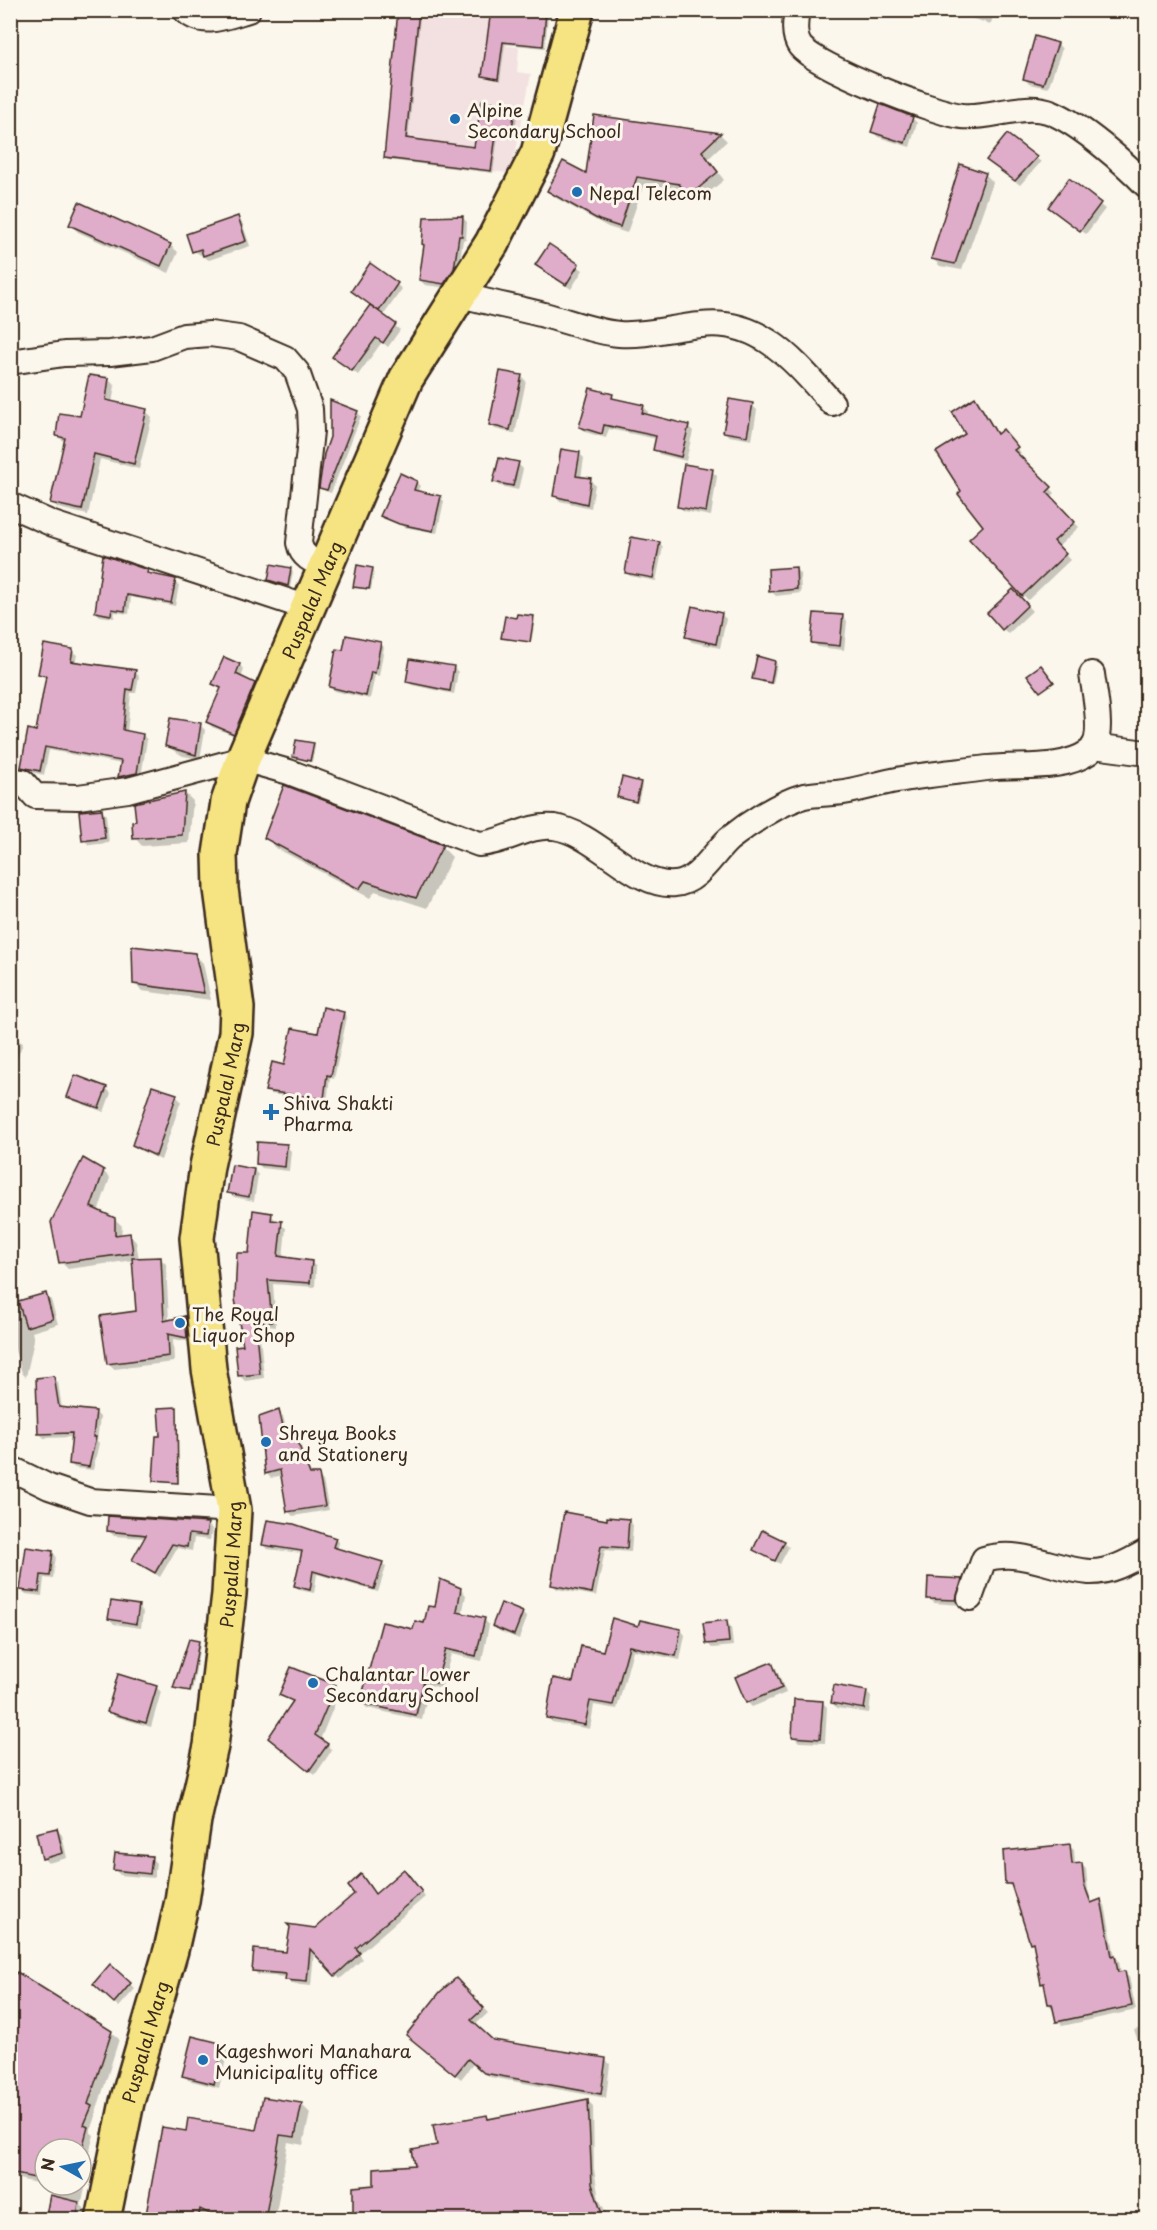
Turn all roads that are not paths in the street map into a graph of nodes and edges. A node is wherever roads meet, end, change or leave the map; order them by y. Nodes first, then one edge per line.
1 (184, 10) edge
2 (248, 10) edge
3 (578, 10) edge
4 (797, 10) edge
5 (1146, 185) edge
6 (459, 294) junction
7 (10, 362) edge
8 (832, 403) dead end
9 (10, 505) edge
10 (327, 566) junction
11 (308, 608) junction
12 (1092, 674) dead end
13 (1094, 746) junction
14 (1146, 753) edge
15 (243, 759) junction
16 (10, 780) edge
17 (10, 1468) edge
18 (234, 1510) junction
19 (1146, 1552) edge
20 (970, 1598) dead end
21 (103, 2220) edge

1 - 2 street
3 - 6 main road, Puspalal Marg
4 - 5 street
6 - 8 street
6 - 10 main road, Puspalal Marg
7 - 10 street
9 - 11 street
10 - 11 main road, Puspalal Marg
11 - 15 main road, Puspalal Marg
12 - 13 street
13 - 14 street
13 - 15 street
15 - 16 street
15 - 18 main road, Puspalal Marg
17 - 18 street
18 - 21 main road, Puspalal Marg
19 - 20 street

